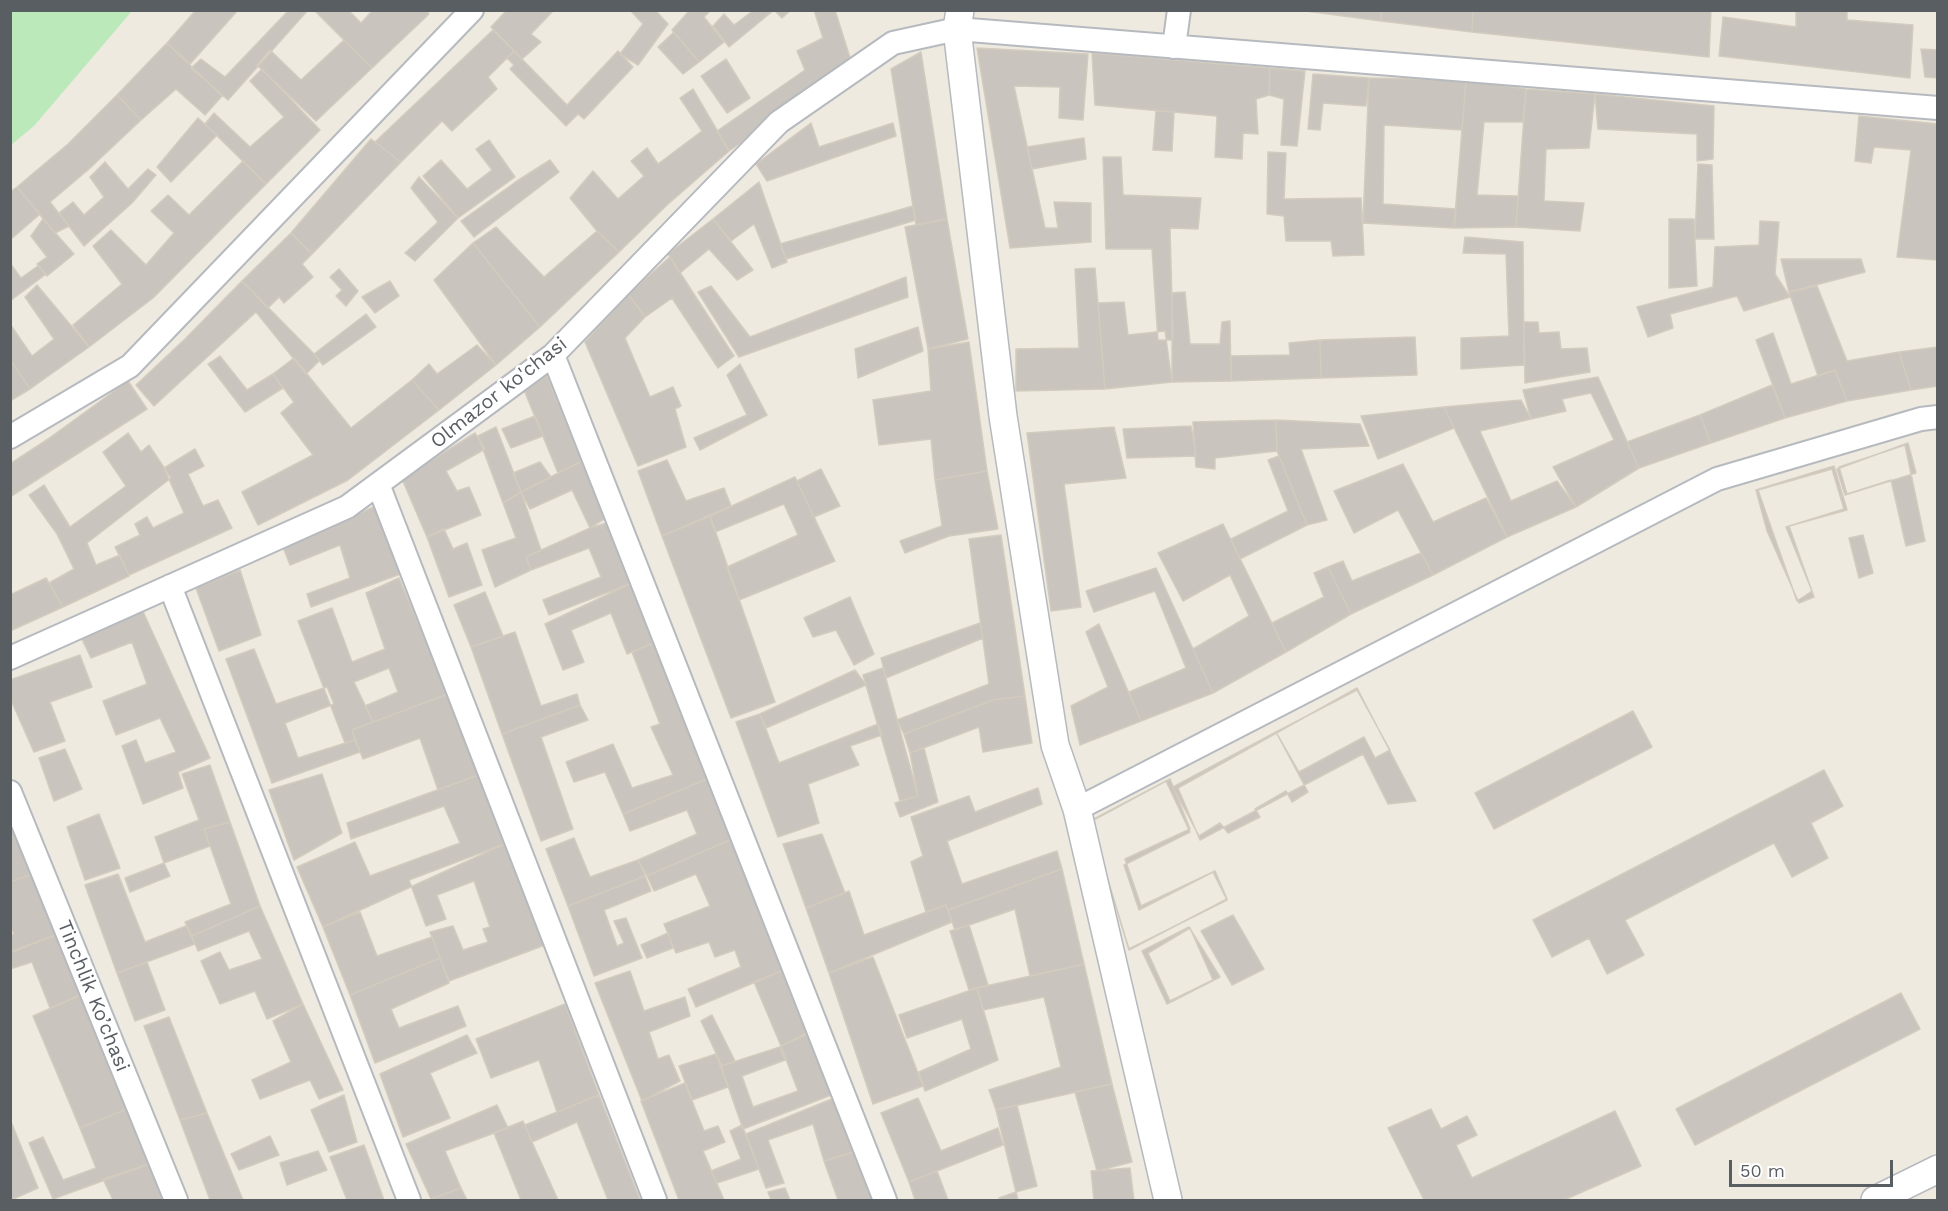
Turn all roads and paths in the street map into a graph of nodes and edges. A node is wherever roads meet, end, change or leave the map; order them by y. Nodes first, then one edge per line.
1 (472, 10) edge
2 (1179, 10) edge
3 (959, 20) edge
4 (1174, 47) junction
5 (1938, 108) edge
6 (553, 355) junction
7 (1937, 419) edge
8 (10, 437) edge
9 (378, 484) junction
10 (170, 586) junction
11 (10, 658) edge
12 (10, 792) edge
13 (1077, 809) junction
14 (1938, 1169) edge
15 (176, 1200) edge
16 (409, 1200) edge
17 (655, 1200) edge
18 (885, 1200) edge
19 (1168, 1200) edge
20 (1875, 1200) edge

1 - 8 street
2 - 4 street
3 - 4 street, Olmazor ko'chasi
3 - 6 street, Olmazor ko'chasi
3 - 13 street
4 - 5 street, Olmazor ko'chasi
6 - 9 street, Olmazor ko'chasi
6 - 18 street
7 - 13 street
9 - 10 street, Olmazor ko'chasi
9 - 17 street
10 - 11 street, Olmazor ko'chasi
10 - 16 street
12 - 15 street, Tinchlik Ko’chasi
13 - 19 street
14 - 20 street

